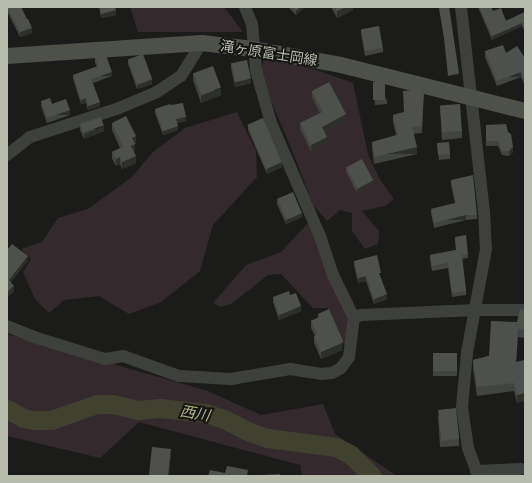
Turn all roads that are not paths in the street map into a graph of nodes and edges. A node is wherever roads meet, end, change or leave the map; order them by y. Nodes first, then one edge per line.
1 (245, 7) edge
2 (461, 7) edge
3 (202, 43) junction
4 (253, 49) junction
5 (7, 56) edge
6 (470, 97) junction
7 (525, 111) edge
8 (7, 155) edge
9 (476, 310) junction
10 (525, 310) edge
11 (354, 318) junction
12 (7, 326) edge
13 (521, 469) dead end
14 (477, 474) edge

1 - 4 street
2 - 6 street
3 - 4 main road, 滝ヶ原富士岡線
3 - 5 main road, 滝ヶ原富士岡線
3 - 8 street
4 - 6 main road, 滝ヶ原富士岡線
4 - 11 street
6 - 7 main road, 滝ヶ原富士岡線
6 - 9 street
9 - 10 street
9 - 11 street
9 - 14 street
11 - 12 street
13 - 14 street

